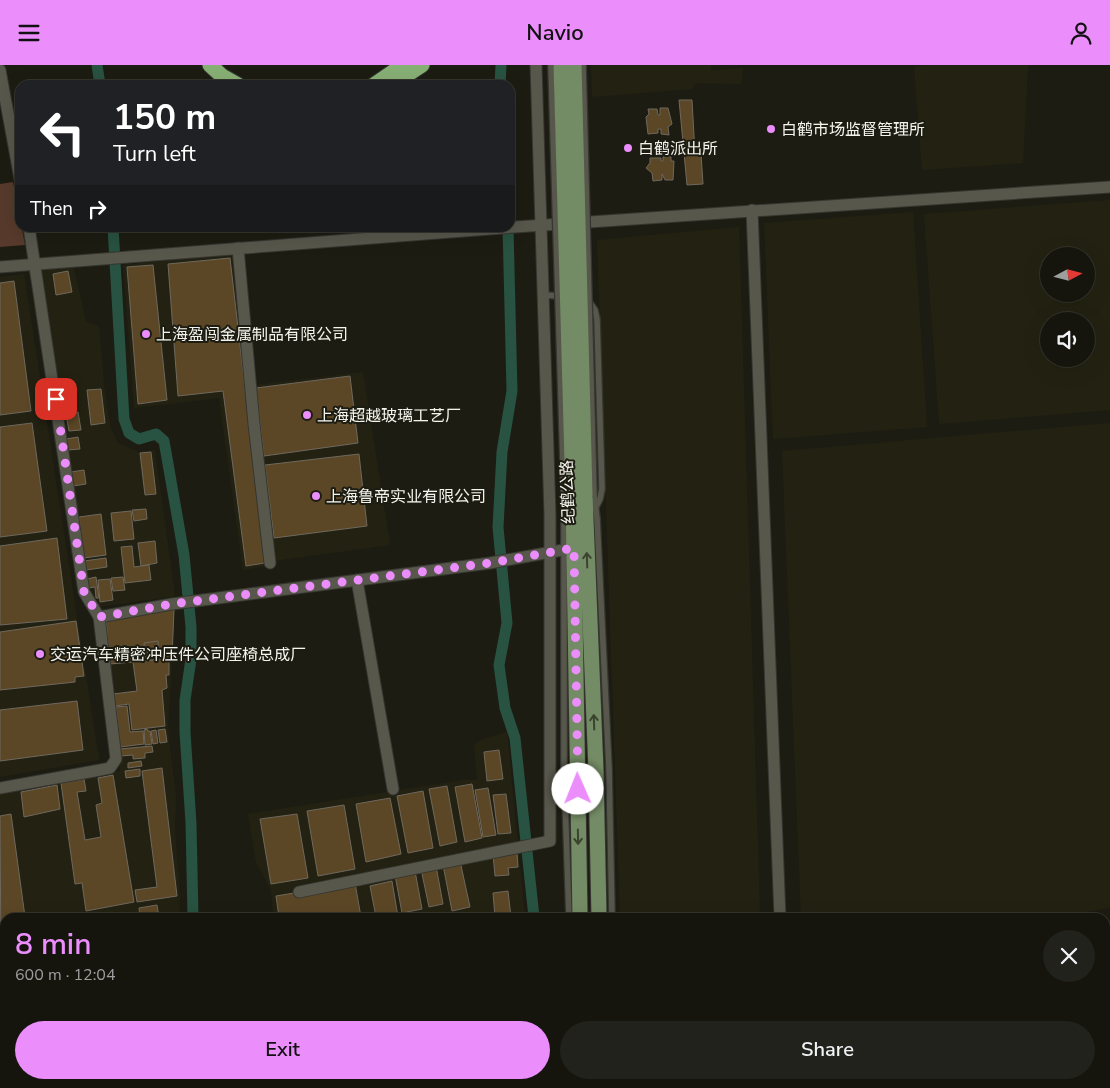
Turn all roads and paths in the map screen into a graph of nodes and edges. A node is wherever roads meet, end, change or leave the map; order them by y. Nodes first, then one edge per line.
1 (198, 65) edge
2 (210, 65) edge
3 (403, 65) edge
4 (422, 65) edge
5 (536, 65) edge
6 (551, 65) edge
7 (561, 65) edge
8 (574, 65) edge
9 (583, 65) edge
10 (0, 70) edge
11 (216, 80) edge
12 (229, 80) edge
13 (381, 80) edge
14 (400, 80) edge
15 (15, 152) edge
16 (1110, 187) edge
17 (752, 210) junction
18 (540, 225) junction
19 (515, 227) edge
20 (30, 232) edge
21 (459, 232) edge
22 (238, 248) junction
23 (36, 264) junction
24 (0, 267) edge
25 (542, 295) junction
26 (579, 496) junction
27 (596, 507) junction
28 (570, 549) junction
29 (550, 552) junction
30 (270, 563) dead end
31 (357, 580) junction
32 (99, 617) junction
33 (570, 770) junction
34 (603, 770) junction
35 (0, 788) edge
36 (393, 789) dead end
37 (299, 892) dead end
38 (569, 913) edge
39 (580, 913) edge
40 (599, 913) edge
41 (612, 913) edge
42 (780, 913) edge

1 - 11 highway
2 - 12 highway
3 - 13 highway
4 - 14 highway
5 - 18 street
6 - 26 lane, bridge
7 - 26 main road, 纪鹤公路, bridge
8 - 26 main road, 纪鹤公路, bridge
9 - 26 lane, bridge
10 - 15 street
16 - 17 street
17 - 18 street
17 - 42 street
18 - 19 street
18 - 25 street
20 - 23 street
21 - 22 street
22 - 23 street
22 - 30 street
23 - 24 street
23 - 32 street
25 - 27 lane
25 - 29 street
26 - 27 lane
26 - 28 main road, 纪鹤公路
34 -> 26 main road, 纪鹤公路
27 - 34 lane
28 - 29 street
28 - 33 main road, 纪鹤公路
29 - 31 street
29 - 37 street
31 - 32 street
31 - 36 street
32 - 35 street
33 - 38 lane
33 -> 39 main road, 纪鹤公路
34 - 40 main road, 纪鹤公路
34 - 41 lane

